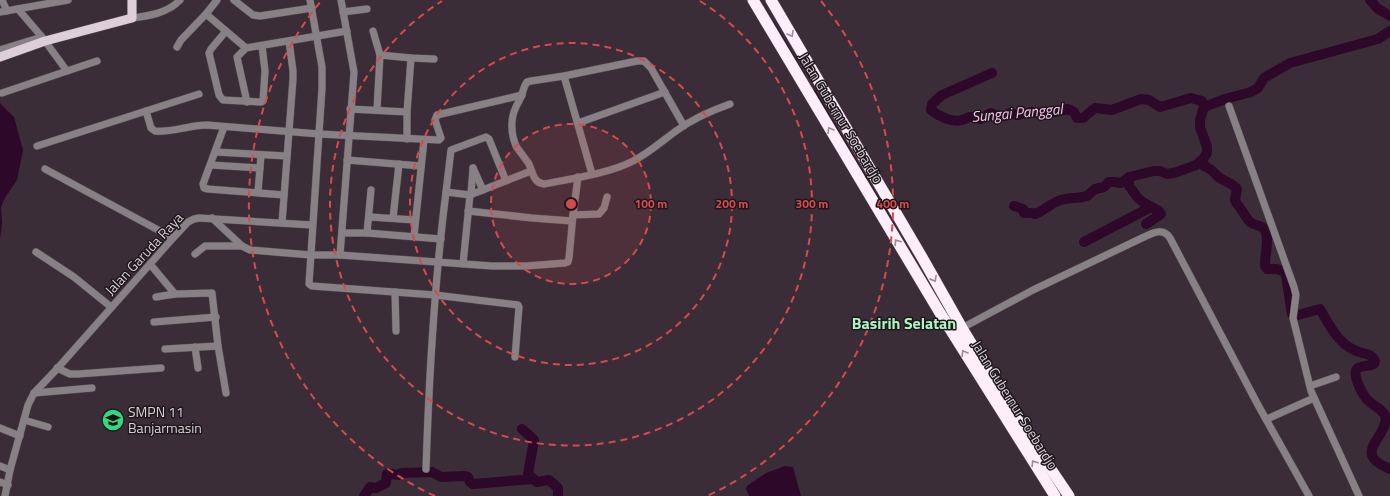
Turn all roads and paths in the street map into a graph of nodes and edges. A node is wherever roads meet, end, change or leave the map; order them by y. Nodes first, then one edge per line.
1 (2, 0) edge
2 (68, 0) edge
3 (132, 0) edge
4 (180, 0) edge
5 (217, 0) edge
6 (234, 0) edge
7 (310, 0) edge
8 (341, 0) edge
9 (753, 0) edge
10 (771, 0) edge
11 (312, 8) junction
12 (18, 9) junction
13 (367, 9) dead end
14 (4, 11) edge
15 (343, 12) junction
16 (206, 14) junction
17 (132, 18) junction
18 (226, 31) junction
19 (347, 31) junction
20 (373, 31) dead end
21 (317, 37) junction
22 (43, 39) junction
23 (289, 41) junction
24 (262, 46) junction
25 (177, 47) dead end
26 (246, 48) junction
27 (0, 50) edge
28 (380, 56) junction
29 (0, 57) edge
30 (411, 58) junction
31 (434, 59) dead end
32 (97, 61) dead end
33 (67, 70) junction
34 (564, 76) junction
35 (818, 80) junction
36 (805, 88) junction
37 (665, 92) junction
38 (2, 93) dead end
39 (199, 94) dead end
40 (522, 95) junction
41 (247, 102) junction
42 (730, 104) dead end
43 (1229, 106) dead end
44 (350, 109) junction
45 (377, 110) junction
46 (146, 111) junction
47 (407, 112) junction
48 (578, 123) junction
49 (684, 126) junction
50 (224, 127) junction
51 (289, 132) junction
52 (319, 134) junction
53 (349, 136) junction
54 (407, 139) junction
55 (424, 140) junction
56 (37, 146) dead end
57 (216, 152) junction
58 (261, 155) junction
59 (287, 156) junction
60 (347, 160) junction
61 (398, 164) junction
62 (212, 165) junction
63 (422, 166) junction
64 (260, 168) junction
65 (45, 169) dead end
66 (531, 171) junction
67 (592, 174) junction
68 (578, 177) junction
69 (506, 182) junction
70 (371, 190) dead end
71 (483, 190) junction
72 (258, 192) junction
73 (446, 192) junction
74 (284, 195) junction
75 (470, 195) junction
76 (607, 198) dead end
77 (468, 211) junction
78 (370, 217) junction
79 (212, 218) junction
80 (393, 218) junction
81 (573, 218) junction
82 (415, 220) junction
83 (282, 223) junction
84 (312, 224) junction
85 (342, 233) junction
86 (367, 233) junction
87 (414, 236) junction
88 (173, 238) junction
89 (441, 239) junction
90 (242, 246) junction
91 (36, 252) dead end
92 (195, 254) dead end
93 (311, 256) junction
94 (340, 256) junction
95 (438, 263) junction
96 (150, 264) junction
97 (462, 264) junction
98 (395, 292) junction
99 (175, 294) junction
100 (434, 295) junction
101 (156, 297) dead end
102 (111, 307) junction
103 (216, 317) junction
104 (154, 322) dead end
105 (962, 328) junction
106 (396, 331) dead end
107 (218, 346) junction
108 (195, 347) junction
109 (165, 349) dead end
110 (515, 358) dead end
111 (58, 368) junction
112 (161, 368) dead end
113 (198, 368) dead end
114 (1336, 377) dead end
115 (1310, 386) junction
116 (92, 388) dead end
117 (34, 393) junction
118 (226, 393) dead end
119 (1314, 398) junction
120 (1266, 419) junction
121 (24, 420) junction
122 (48, 427) dead end
123 (0, 428) edge
124 (20, 436) junction
125 (0, 466) edge
126 (426, 469) dead end
127 (10, 470) junction
128 (0, 482) edge
129 (8, 485) junction
130 (5, 496) edge
131 (1055, 496) edge
132 (1069, 496) edge
133 (1309, 496) edge
134 (1359, 496) edge

1 - 14 street
2 - 12 street
3 - 17 main road
4 - 17 street
5 - 16 street
6 - 11 street
7 - 11 street
8 - 15 street
9 - 36 highway, Jalan Gubernur Soebardjo
10 -> 35 highway, Jalan Gubernur Soebardjo
11 - 21 street
12 - 14 street
12 - 22 street
13 - 15 street
15 - 19 street
16 - 18 street
16 - 25 street
17 - 22 main road
18 - 26 street
18 - 41 street
19 - 21 street
19 - 44 street
20 - 28 street
21 - 23 street
21 - 52 street
22 - 27 street
22 - 29 main road
22 - 33 street
23 - 24 street
23 - 51 street
24 - 26 street
24 - 41 street
26 - 41 street
28 - 30 street
28 - 45 street
30 - 31 street
30 - 47 street
32 - 33 street
33 - 38 street
34 - 37 street
34 - 40 street
34 - 48 street
35 - 36 highway
35 -> 105 highway, Jalan Gubernur Soebardjo
131 -> 36 highway, Jalan Gubernur Soebardjo
37 - 48 street
37 - 49 street
39 - 46 street
40 - 55 street
40 - 66 street
42 - 49 street
43 - 115 street
44 - 45 street
44 - 53 street
45 - 47 street
46 - 50 street
46 - 56 street
47 - 54 street
48 - 67 street
49 - 67 street
50 - 51 street
50 - 57 street
51 - 52 street
51 - 59 street
52 - 53 street
52 - 84 street
53 - 54 street
53 - 60 street
54 - 55 street
55 - 63 street
57 - 58 street
57 - 62 street
58 - 59 street
58 - 64 street
59 - 74 street
60 - 61 street
60 - 85 street
61 - 63 street
61 - 80 street
62 - 64 street
62 - 72 street
63 - 82 street
64 - 72 street
65 - 88 street
66 - 68 street
66 - 69 street
67 - 68 street
68 - 81 street
69 - 71 street
69 - 73 street
70 - 78 street
71 - 75 street
71 - 75 street
72 - 74 street
73 - 75 street
73 - 89 street
74 - 83 street
75 - 77 street
76 - 81 street
77 - 81 street
77 - 97 street
78 - 80 street
78 - 86 street
79 - 83 street, Jalan Garuda Raya
79 - 88 street, Jalan Garuda Raya
79 - 90 street
80 - 82 street
81 - 97 street
82 - 87 street
83 - 84 street, Jalan Garuda Raya
84 - 93 street
85 - 86 street
85 - 94 street
86 - 87 street
87 - 89 street
88 - 96 street, Jalan Garuda Raya
89 - 95 street
90 - 92 street
90 - 93 street
91 - 102 street
93 - 94 street
93 - 98 street
94 - 95 street
95 - 97 street
95 - 100 street
96 - 99 street
96 - 102 street, Jalan Garuda Raya
98 - 100 street
98 - 106 street
99 - 101 street
99 - 103 street
100 - 110 street
100 - 126 street
102 - 111 street, Jalan Garuda Raya
103 - 104 street
103 - 107 street
105 - 120 street
105 - 132 highway, Jalan Gubernur Soebardjo
107 - 108 street
107 - 118 street
108 - 109 street
108 - 113 street
111 - 112 street
111 - 117 street, Jalan Garuda Raya
114 - 115 street
115 - 119 street
116 - 117 street
117 - 121 street, Jalan Garuda Raya
119 - 120 street
119 - 134 street
120 - 133 street
121 - 122 street
121 - 124 street, Jalan Garuda Raya
123 - 124 street
124 - 127 street, Jalan Garuda Raya
125 - 127 street
127 - 129 street, Jalan Garuda Raya
128 - 129 street
129 - 130 street, Jalan Garuda Raya

